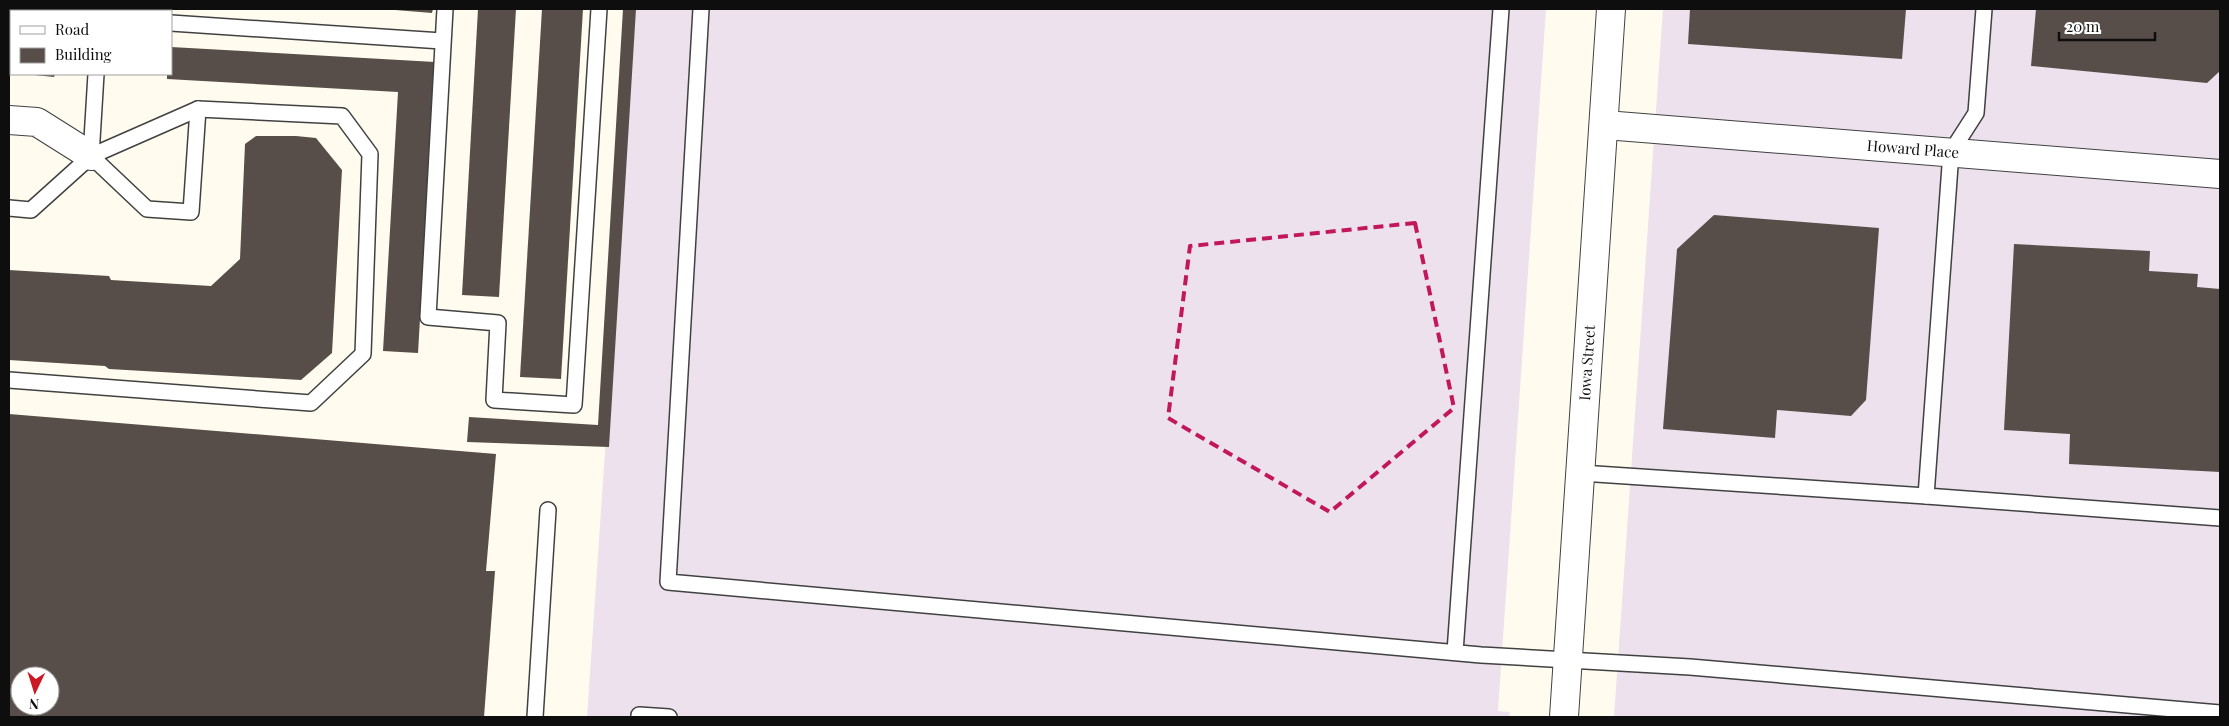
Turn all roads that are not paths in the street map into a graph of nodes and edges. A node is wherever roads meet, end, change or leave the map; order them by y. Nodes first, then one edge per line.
1 (445, 9) edge
2 (599, 9) edge
3 (701, 9) edge
4 (1501, 9) edge
5 (1612, 9) edge
6 (1984, 9) edge
7 (172, 22) edge
8 (442, 41) junction
9 (96, 75) edge
10 (198, 110) junction
11 (9, 120) edge
12 (1605, 125) junction
13 (1951, 152) junction
14 (91, 156) junction
15 (2220, 174) edge
16 (9, 208) edge
17 (9, 380) edge
18 (1581, 474) junction
19 (1926, 496) junction
20 (548, 510) dead end
21 (2220, 518) edge
22 (1455, 652) junction
23 (1568, 660) junction
24 (2220, 713) edge
25 (535, 717) edge
26 (639, 717) edge
27 (669, 717) edge
28 (1564, 717) edge

1 - 8 lane
2 - 8 lane
3 - 22 lane
4 - 22 lane
5 - 12 street, Iowa Street
6 - 13 lane
7 - 8 lane
9 - 14 lane
10 - 14 lane
10 - 14 lane
10 - 17 lane
11 - 14 street
12 - 13 street, Howard Place
12 - 18 street, Iowa Street
13 - 15 street, Howard Place
13 - 19 lane
14 - 16 lane
18 - 19 lane
18 - 23 street, Iowa Street
19 - 21 lane
20 - 25 lane
22 - 23 lane
23 - 24 lane
23 - 28 street, Iowa Street
26 - 27 lane

